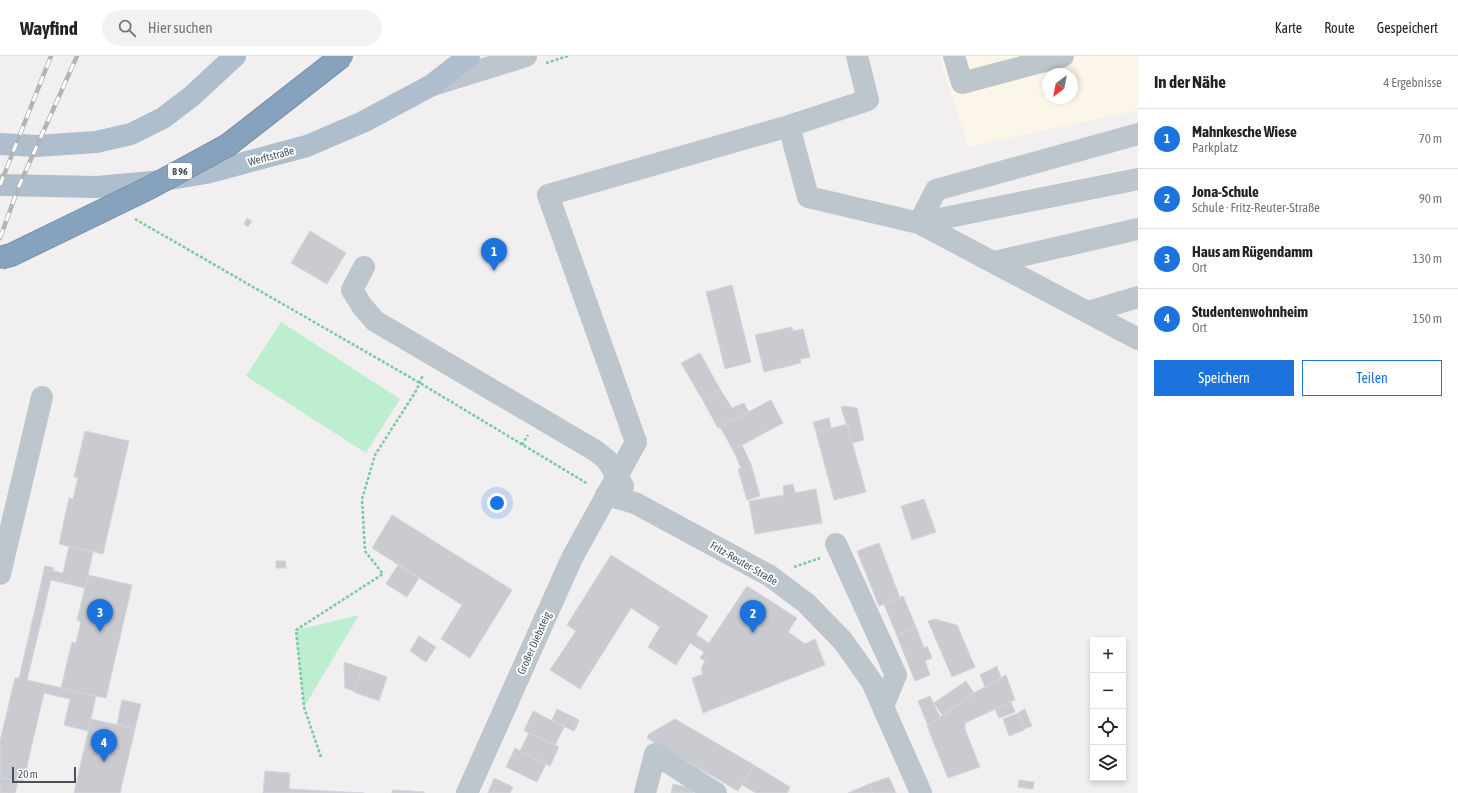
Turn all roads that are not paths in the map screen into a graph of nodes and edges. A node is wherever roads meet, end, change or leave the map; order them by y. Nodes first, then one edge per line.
1 (235, 56) edge
2 (342, 56) edge
3 (469, 56) edge
4 (526, 56) edge
5 (857, 56) edge
6 (954, 56) edge
7 (1062, 56) edge
8 (432, 85) junction
9 (789, 126) junction
10 (1138, 134) edge
11 (3, 143) edge
12 (1138, 178) edge
13 (0, 185) edge
14 (919, 223) junction
15 (1138, 229) edge
16 (0, 258) edge
17 (994, 262) junction
18 (364, 267) dead end
19 (1138, 297) edge
20 (1088, 312) junction
21 (1138, 339) edge
22 (42, 397) dead end
23 (617, 476) junction
24 (606, 495) junction
25 (635, 503) junction
26 (837, 548) road end
27 (0, 574) edge
28 (883, 706) junction
29 (467, 793) edge
30 (645, 793) edge
31 (716, 793) edge
32 (921, 793) edge

1 - 11 main road
2 - 16 highway, B 96, bridge
3 - 8 main road
4 - 8 street, Werftstraße
5 - 9 street
6 - 7 street
8 - 13 main road, Werftstraße
9 - 14 street
9 - 23 street, Großer Diebsteig
10 - 14 street
12 - 14 street
14 - 17 street
15 - 17 street
17 - 20 street
18 - 23 street
19 - 20 street
20 - 21 street
22 - 27 street
23 - 24 street, Großer Diebsteig
23 - 25 street
24 - 25 street, Fritz-Reuter-Straße
24 - 29 street, Großer Diebsteig
25 - 28 street, Fritz-Reuter-Straße
26 - 28 street
28 - 32 street, Fritz-Reuter-Straße
30 - 31 street

